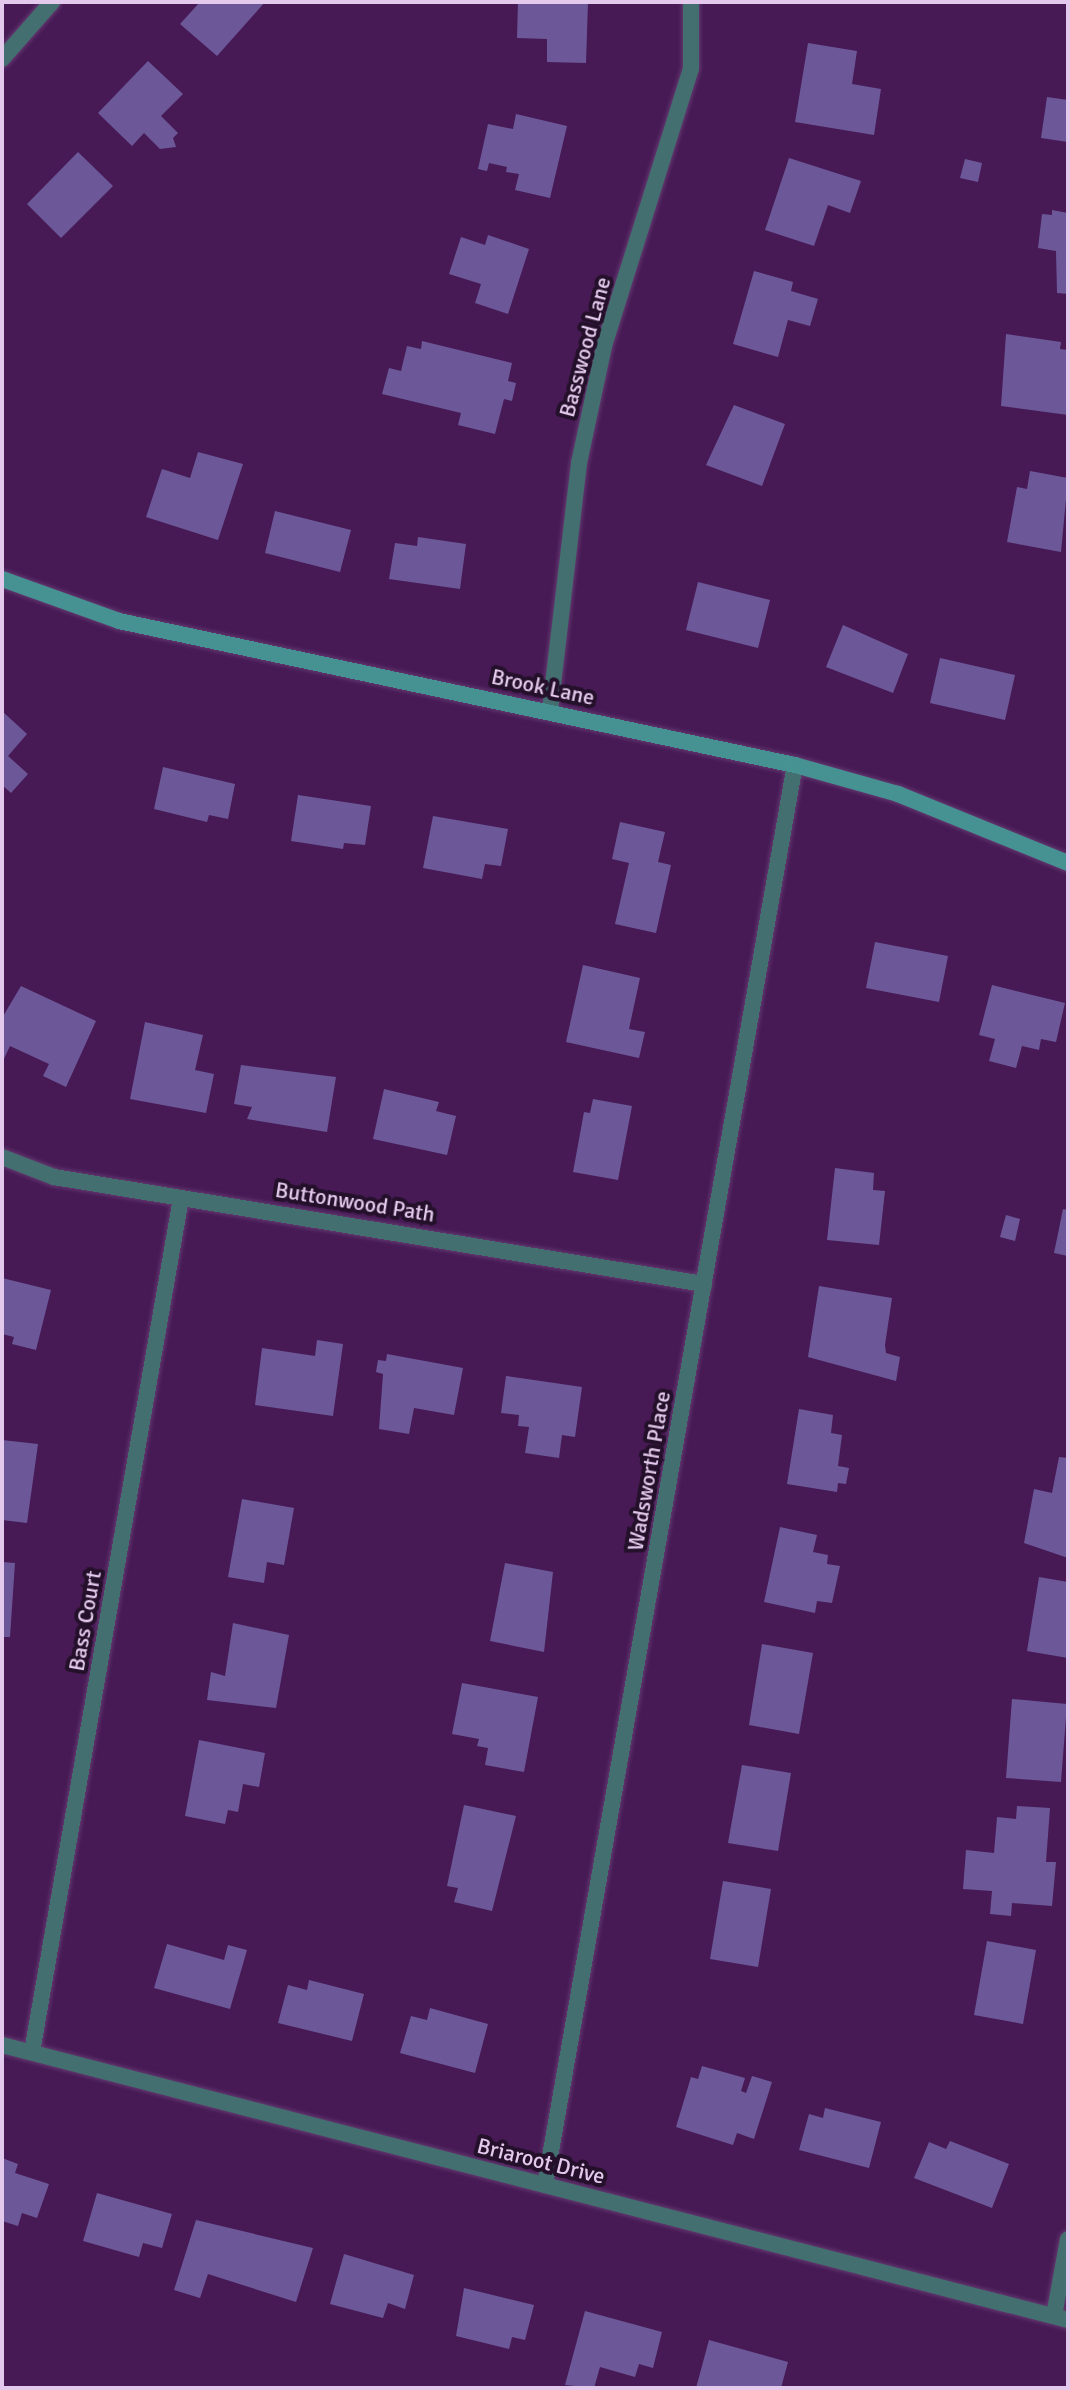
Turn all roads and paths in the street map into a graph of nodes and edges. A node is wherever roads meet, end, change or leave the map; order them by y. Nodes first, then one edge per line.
1 (52, 2) edge
2 (691, 2) edge
3 (2, 59) edge
4 (2, 579) edge
5 (550, 710) junction
6 (795, 765) junction
7 (1068, 863) edge
8 (2, 1157) edge
9 (181, 1198) junction
10 (704, 1284) junction
11 (2, 2045) edge
12 (32, 2052) junction
13 (545, 2185) junction
14 (1068, 2239) edge
15 (1061, 2318) edge

1 - 3 street
2 - 5 street, Basswood Lane
4 - 5 street, Brook Lane
5 - 6 street, Brook Lane
6 - 7 street, Brook Lane
6 - 10 street, Wadsworth Place
8 - 9 street, Buttonwood Path
9 - 10 street, Buttonwood Path
9 - 12 street, Bass Court
10 - 13 street, Wadsworth Place
11 - 12 street, Briaroot Drive
12 - 13 street, Briaroot Drive
13 - 15 street, Briaroot Drive
14 - 15 street

